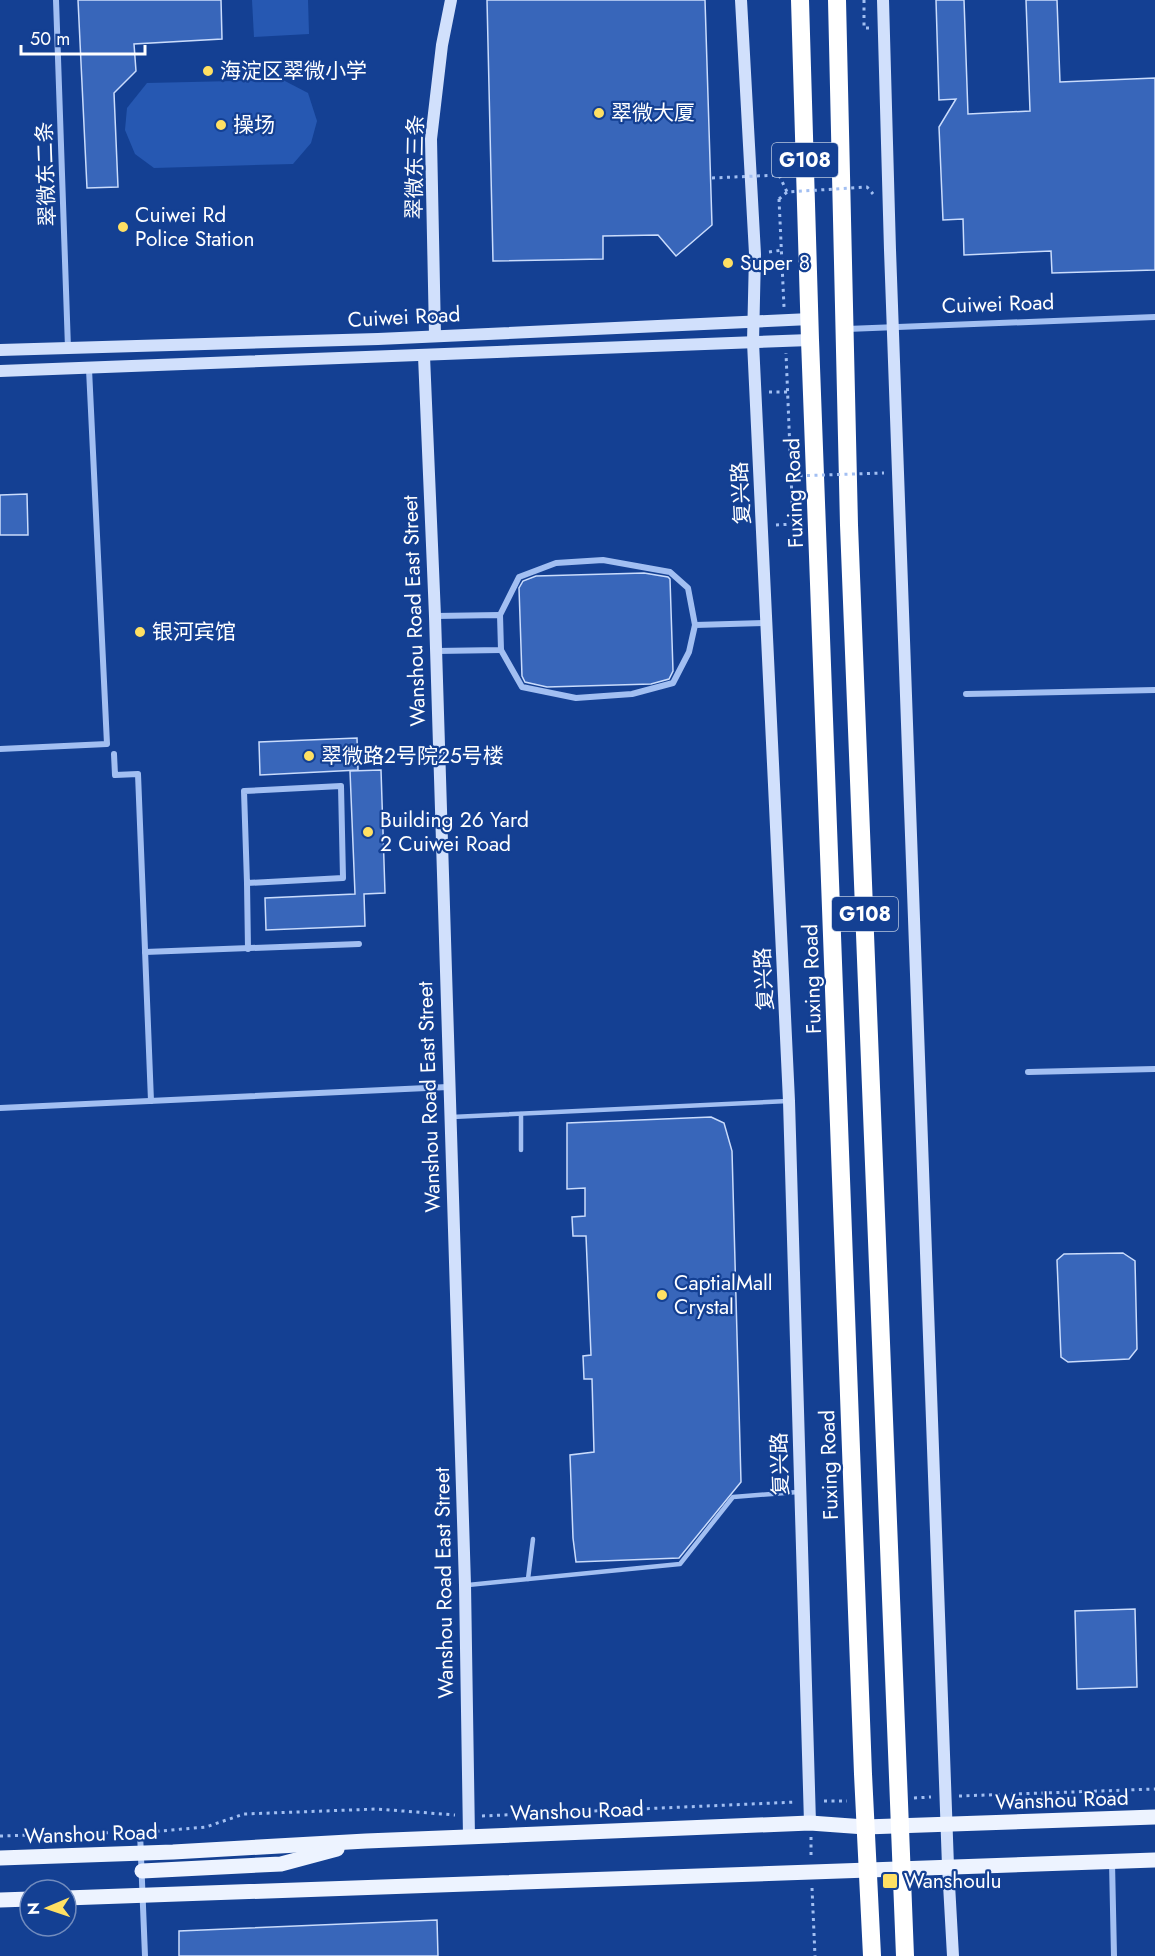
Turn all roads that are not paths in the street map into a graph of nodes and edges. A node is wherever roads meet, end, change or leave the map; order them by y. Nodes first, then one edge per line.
1 (56, 0) edge
2 (451, 0) edge
3 (741, 0) edge
4 (800, 0) edge
5 (837, 0) edge
6 (883, 0) edge
7 (1155, 317) edge
8 (810, 319) junction
9 (754, 322) junction
10 (893, 327) junction
11 (843, 329) junction
12 (435, 335) junction
13 (810, 340) junction
14 (753, 342) junction
15 (68, 348) junction
16 (0, 350) edge
17 (424, 356) junction
18 (90, 369) junction
19 (0, 371) edge
20 (500, 615) junction
21 (435, 616) junction
22 (767, 623) junction
23 (695, 625) junction
24 (501, 650) junction
25 (436, 651) junction
26 (1155, 690) edge
27 (966, 694) dead end
28 (0, 749) edge
29 (114, 754) dead end
30 (247, 883) junction
31 (359, 944) dead end
32 (248, 949) junction
33 (145, 952) junction
34 (1155, 1069) edge
35 (1028, 1072) dead end
36 (448, 1087) junction
37 (151, 1101) junction
38 (789, 1101) junction
39 (0, 1108) edge
40 (521, 1114) junction
41 (449, 1117) junction
42 (521, 1150) dead end
43 (800, 1492) junction
44 (533, 1539) dead end
45 (528, 1579) junction
46 (465, 1585) junction
47 (1155, 1817) edge
48 (810, 1823) junction
49 (946, 1826) junction
50 (865, 1827) junction
51 (900, 1827) junction
52 (140, 1832) road end
53 (469, 1837) junction
54 (366, 1840) junction
55 (141, 1853) junction
56 (0, 1858) edge
57 (1155, 1860) edge
58 (1112, 1862) junction
59 (948, 1866) junction
60 (901, 1869) junction
61 (868, 1870) junction
62 (142, 1871) junction
63 (142, 1896) junction
64 (78, 1898) edge
65 (18, 1899) edge
66 (0, 1900) edge
67 (145, 1956) edge
68 (872, 1956) edge
69 (905, 1956) edge
70 (953, 1956) edge
71 (1114, 1956) edge

1 - 15 street, 翠微东二条
2 - 12 street, 翠微东三条
3 - 9 street, 复兴路
4 - 8 highway, Fuxing Road / G108
5 - 11 highway, G108
6 - 10 street
7 - 10 street, Cuiwei Road
8 - 9 street, Cuiwei Road
8 - 13 highway, Fuxing Road / G108
9 - 12 street, Cuiwei Road
9 - 14 street, 复兴路
10 - 11 street, Cuiwei Road
10 - 49 street
11 - 51 highway, G108
12 - 15 street, Cuiwei Road
13 - 14 street, Cuiwei Road
13 - 50 highway, Fuxing Road / G108
14 - 17 street, Cuiwei Road
14 - 22 street, 复兴路
15 - 16 street, Cuiwei Road
17 - 18 street, Cuiwei Road
17 - 21 street, Wanshou Road East Street
18 - 19 street, Cuiwei Road
18 - 28 street
20 - 21 street
20 - 23 street
20 - 24 street
21 - 25 street, Wanshou Road East Street
22 - 23 street
22 - 38 street, 复兴路
23 - 24 street
24 - 25 street
25 - 36 street, Wanshou Road East Street
26 - 27 street
29 - 33 street
30 - 30 street
30 - 32 street
31 - 32 street
32 - 33 street
33 - 37 street
34 - 35 street
36 - 37 street
36 - 41 street, Wanshou Road East Street
37 - 39 street
38 - 40 lane
38 - 43 street, 复兴路
40 - 41 lane
40 - 42 lane
41 - 46 street, Wanshou Road East Street
43 - 45 lane
43 - 48 street, 复兴路
44 - 45 lane
45 - 46 lane
46 - 53 street, Wanshou Road East Street
47 - 49 main road, Wanshou Road
48 - 50 main road, Wanshou Road
48 - 53 main road, Wanshou Road
49 - 51 main road, Wanshou Road
49 - 59 street
50 - 51 main road, Wanshou Road
50 - 61 highway, Fuxing Road / G108
51 - 60 highway, G108
52 - 55 street
53 - 54 main road, Wanshou Road
54 - 55 main road, Wanshou Road
54 - 62 main road
55 - 56 main road, Wanshou Road
55 - 62 street
57 - 58 main road
58 - 59 main road
58 - 71 street
59 - 60 main road
59 - 70 street
60 - 61 main road
60 - 69 highway, G108
61 - 63 main road
61 - 68 highway, Fuxing Road / G108
62 - 63 street
63 - 64 main road
63 - 67 street
65 - 66 main road

